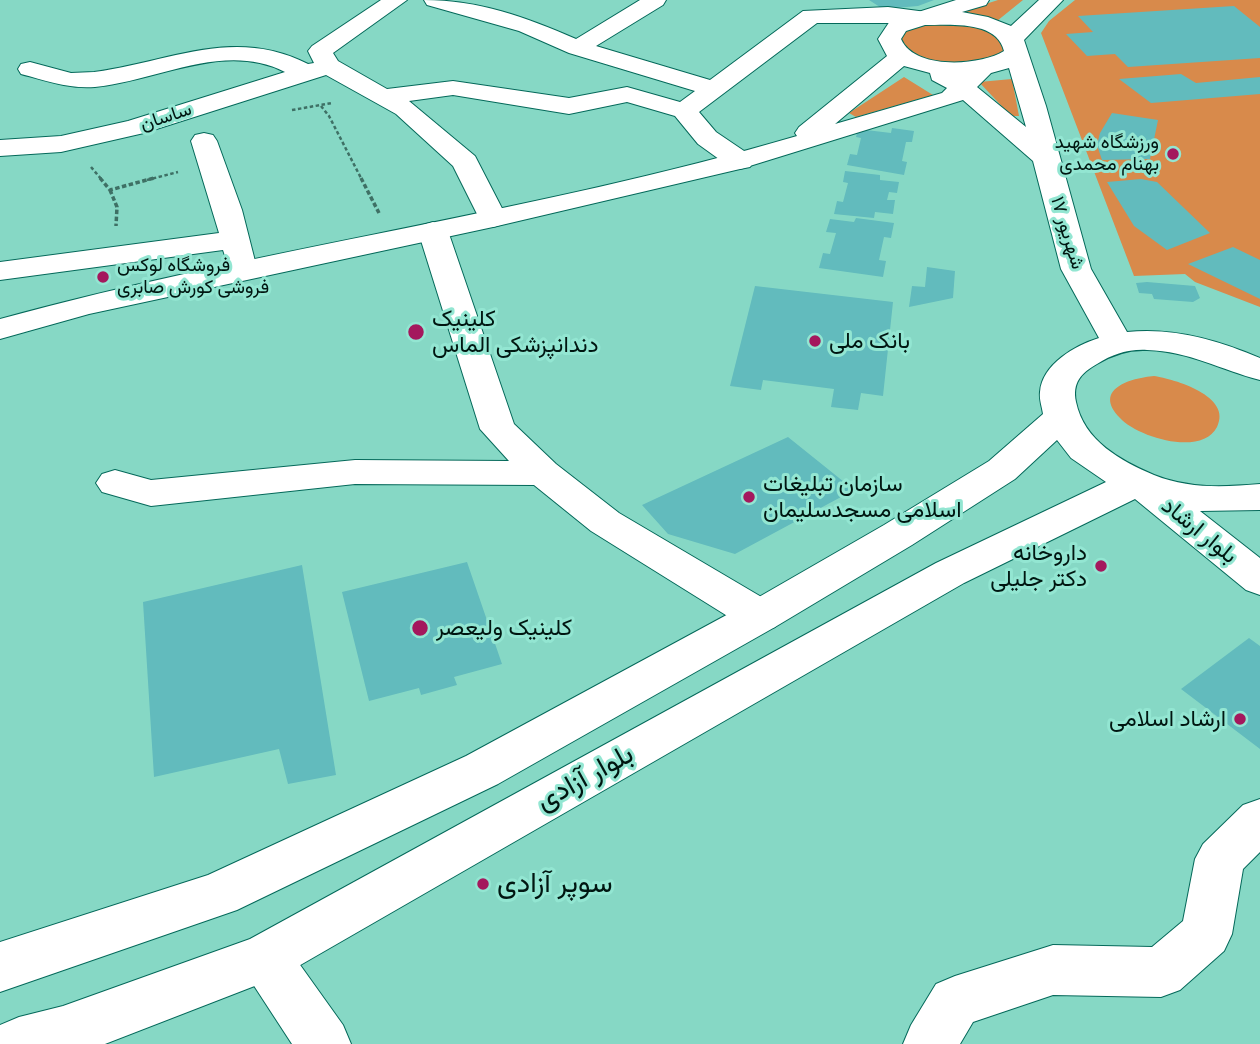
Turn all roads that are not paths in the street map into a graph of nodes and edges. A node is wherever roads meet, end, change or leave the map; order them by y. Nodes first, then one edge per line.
1 (396, 0) edge
2 (435, 0) edge
3 (655, 0) edge
4 (794, 0) edge
5 (978, 0) edge
6 (1052, 0) edge
7 (833, 4) edge
8 (926, 18) junction
9 (1014, 45) junction
10 (577, 48) junction
11 (904, 54) junction
12 (30, 69) dead end
13 (982, 69) junction
14 (317, 70) junction
15 (962, 87) junction
16 (711, 88) junction
17 (383, 97) junction
18 (938, 102) junction
19 (684, 111) junction
20 (1010, 126) junction
21 (798, 142) junction
22 (0, 148) edge
23 (209, 152) road end
24 (1044, 156) junction
25 (740, 161) junction
26 (493, 218) junction
27 (433, 231) junction
28 (234, 240) junction
29 (0, 271) edge
30 (243, 271) junction
31 (0, 329) edge
32 (1118, 343) junction
33 (1260, 370) edge
34 (1060, 418) junction
35 (543, 473) junction
36 (1138, 482) junction
37 (115, 483) dead end
38 (1260, 497) edge
39 (1260, 580) edge
40 (760, 616) junction
41 (1260, 820) edge
42 (265, 958) junction
43 (0, 967) edge
44 (19, 1044) edge
45 (324, 1044) edge
46 (930, 1044) edge

1 - 14 main road
2 - 10 main road
3 - 10 main road
4 - 7 main road
5 - 8 main road
6 - 9 main road
7 - 8 main road
7 - 11 main road
7 - 16 main road
8 - 9 main road
8 - 11 main road
9 - 13 main road
9 - 24 main road, ۱۷ شهریور
10 - 16 main road
11 - 13 main road
11 - 15 main road
11 - 21 main road
12 - 14 main road
13 - 15 main road
14 - 17 main road
14 - 22 main road, ساسان
15 - 18 main road
15 - 20 main road
16 - 19 main road
17 - 19 main road
17 - 26 main road
18 - 20 main road
18 - 21 main road
19 - 25 main road
20 - 24 main road
21 - 25 main road
23 - 28 main road
24 - 32 main road, ۱۷ شهریور
25 - 26 main road
26 - 27 main road
27 - 30 main road
27 - 35 main road
28 - 29 main road
28 - 30 main road
30 - 31 main road
32 - 33 main road
32 - 34 main road
34 - 36 main road
34 - 40 main road
35 - 37 main road
35 - 40 main road
36 - 38 main road
36 - 39 main road, بلوار ارشاد
36 - 42 main road, بلوار آزادی
40 - 43 main road
41 - 46 main road
42 - 44 main road, بلوار آزادی
42 - 45 main road

